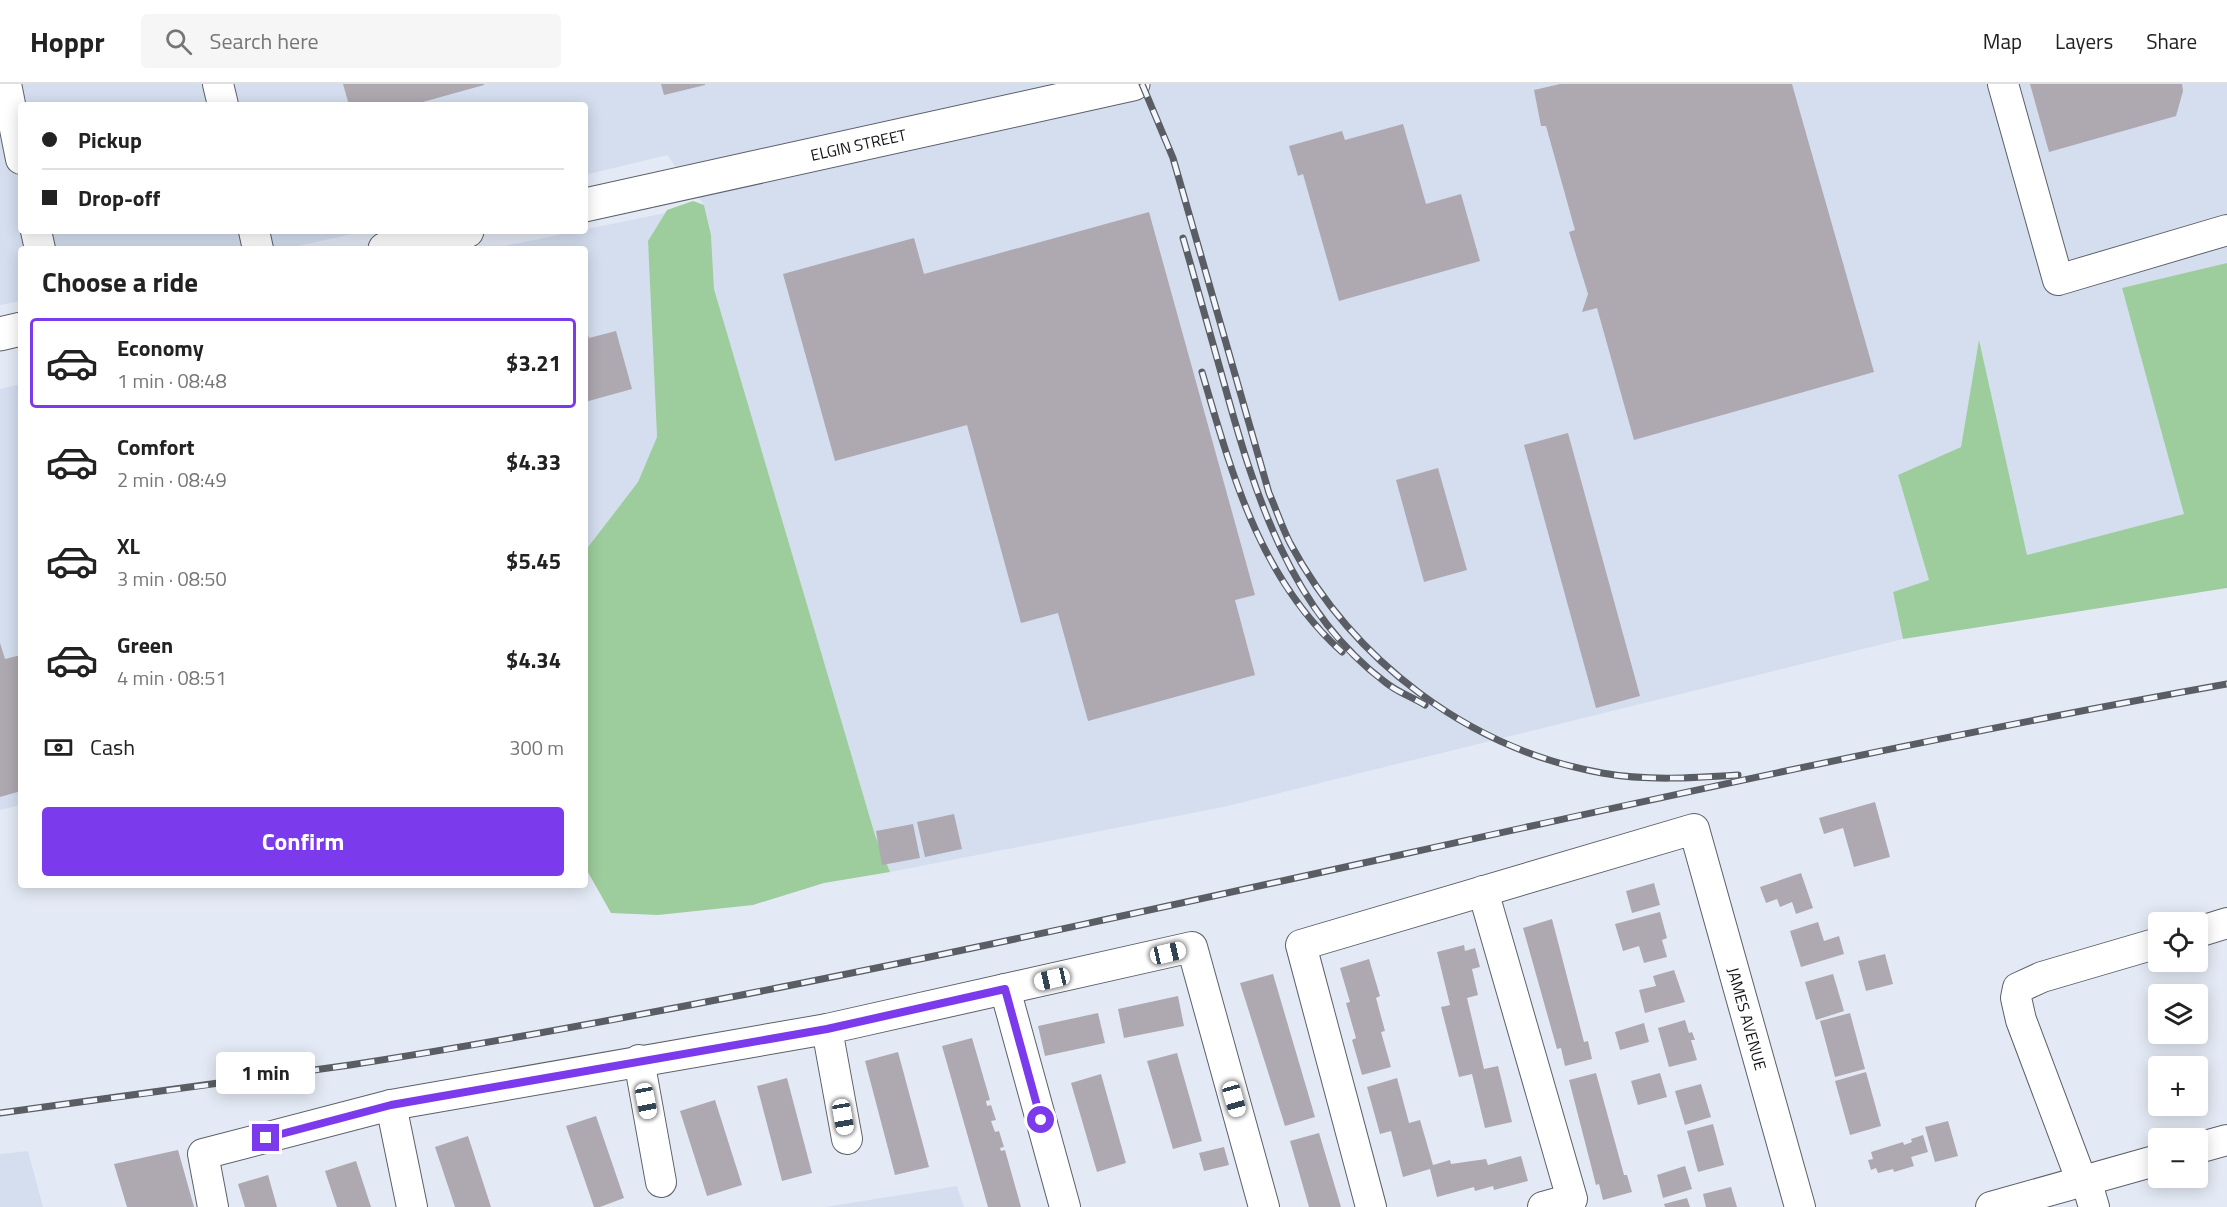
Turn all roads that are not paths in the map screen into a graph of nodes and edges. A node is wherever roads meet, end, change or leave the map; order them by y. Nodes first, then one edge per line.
1 (6, 84) edge
2 (218, 84) edge
3 (1133, 84) edge
4 (2003, 84) edge
5 (223, 102) edge
6 (18, 144) edge
7 (588, 204) edge
8 (2227, 230) edge
9 (453, 234) edge
10 (399, 246) edge
11 (18, 330) edge
12 (0, 334) edge
13 (1483, 891) junction
14 (2227, 923) edge
15 (2208, 929) edge
16 (2148, 946) edge
17 (1005, 989) junction
18 (827, 1029) junction
19 (639, 1060) junction
20 (391, 1105) junction
21 (847, 1139) dead end
22 (2227, 1140) edge
23 (2208, 1146) edge
24 (2148, 1164) edge
25 (662, 1182) dead end
26 (2087, 1190) edge
27 (1374, 1206) edge
28 (213, 1207) edge
29 (412, 1207) edge
30 (1065, 1207) edge
31 (1264, 1207) edge
32 (1543, 1207) edge
33 (1800, 1207) edge
34 (1991, 1207) edge

1 - 6 street
2 - 5 street
3 - 7 main road, ELGIN STREET
4 - 8 street
9 - 10 main road
11 - 12 main road
13 - 27 street
13 - 32 street
13 - 33 street, JAMES AVENUE
14 - 15 street
16 - 26 street
17 - 18 street
17 - 30 street
17 - 31 street
18 - 19 street
18 - 21 street
19 - 20 street
19 - 25 street
20 - 28 street
20 - 29 street
22 - 23 street
24 - 26 street
26 - 34 street

